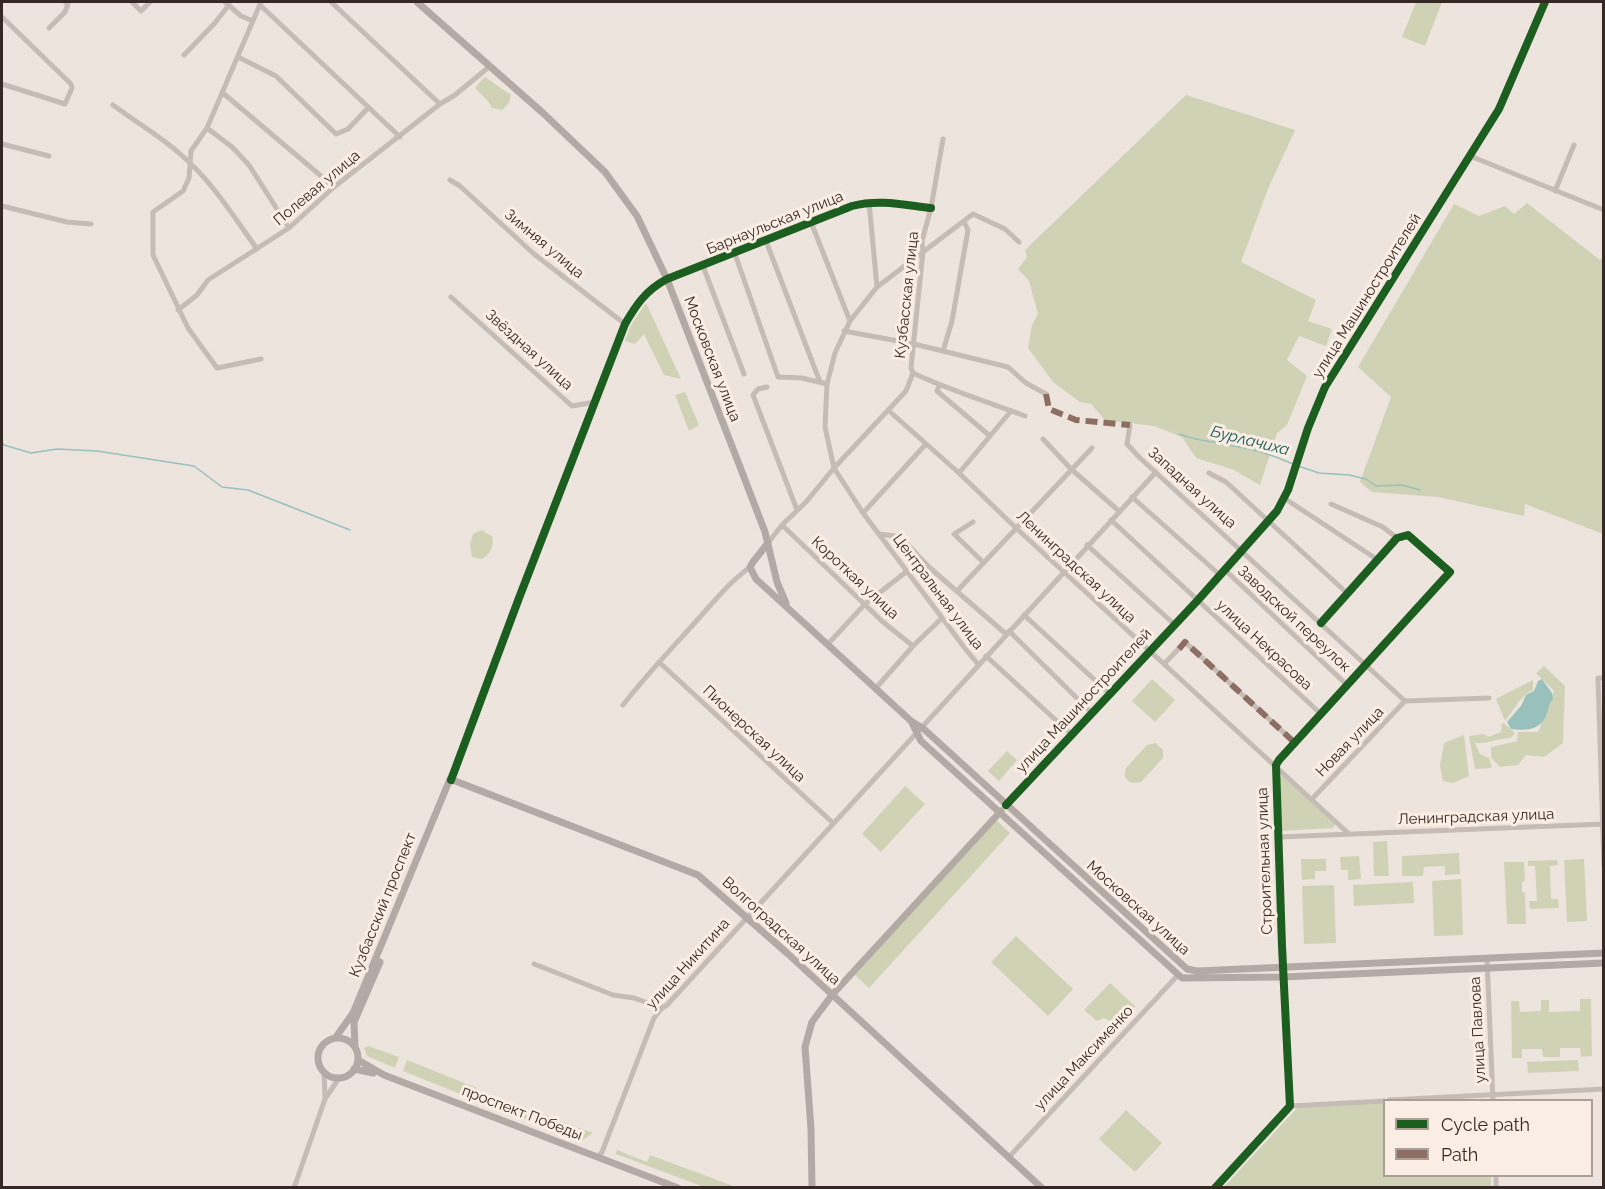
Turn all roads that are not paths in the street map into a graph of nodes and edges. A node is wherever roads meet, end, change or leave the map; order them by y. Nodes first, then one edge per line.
1 (65, 2) edge
2 (132, 2) edge
3 (150, 2) edge
4 (331, 2) edge
5 (417, 2) edge
6 (1545, 2) edge
7 (227, 3) edge
8 (261, 4) edge
9 (2, 17) edge
10 (253, 21) junction
11 (49, 28) dead end
12 (184, 55) dead end
13 (238, 57) junction
14 (490, 66) junction
15 (2, 84) edge
16 (223, 93) junction
17 (440, 104) junction
18 (113, 105) dead end
19 (368, 108) junction
20 (207, 128) junction
21 (400, 137) junction
22 (943, 140) dead end
23 (2, 144) edge
24 (1574, 145) dead end
25 (49, 156) dead end
26 (1470, 156) junction
27 (190, 163) junction
28 (450, 180) dead end
29 (334, 187) junction
30 (1555, 191) junction
31 (869, 202) junction
32 (2, 206) edge
33 (931, 208) junction
34 (1604, 210) edge
35 (811, 222) junction
36 (964, 222) junction
37 (90, 225) dead end
38 (290, 228) junction
39 (766, 241) junction
40 (1019, 242) dead end
41 (257, 249) junction
42 (923, 251) junction
43 (735, 254) junction
44 (703, 267) junction
45 (666, 279) junction
46 (877, 287) junction
47 (452, 297) dead end
48 (178, 310) junction
49 (850, 321) junction
50 (625, 324) junction
51 (844, 332) junction
52 (914, 344) junction
53 (943, 351) junction
54 (261, 359) dead end
55 (744, 374) dead end
56 (913, 374) junction
57 (820, 382) junction
58 (827, 384) junction
59 (939, 386) junction
60 (767, 387) dead end
61 (1046, 394) dead end
62 (596, 402) junction
63 (888, 410) junction
64 (1011, 411) junction
65 (1025, 416) dead end
66 (1130, 425) dead end
67 (990, 436) junction
68 (1043, 439) dead end
69 (926, 444) junction
70 (1092, 448) dead end
71 (834, 468) junction
72 (1071, 469) junction
73 (1156, 472) junction
74 (959, 473) junction
75 (1209, 473) dead end
76 (1132, 497) junction
77 (1284, 498) junction
78 (1331, 504) dead end
79 (797, 510) junction
80 (1119, 511) junction
81 (863, 513) junction
82 (1110, 520) junction
83 (1269, 521) junction
84 (973, 522) dead end
85 (782, 525) junction
86 (1016, 528) junction
87 (879, 534) junction
88 (1397, 538) junction
89 (768, 543) junction
90 (1088, 545) junction
91 (1242, 550) junction
92 (760, 552) junction
93 (771, 555) junction
94 (1378, 561) junction
95 (984, 563) junction
96 (750, 567) junction
97 (1064, 571) junction
98 (906, 572) junction
99 (1223, 572) junction
100 (777, 582) junction
101 (768, 590) junction
102 (957, 591) junction
103 (1347, 594) junction
104 (1198, 600) junction
105 (865, 604) junction
106 (790, 610) junction
107 (1024, 615) junction
108 (942, 618) junction
109 (1322, 623) junction
110 (1174, 624) junction
111 (1007, 633) junction
112 (828, 644) junction
113 (913, 645) junction
114 (1149, 651) junction
115 (986, 656) junction
116 (659, 662) junction
117 (978, 664) junction
118 (1164, 664) junction
119 (1366, 665) junction
120 (1601, 678) edge
121 (1347, 685) junction
122 (876, 688) junction
123 (1109, 693) junction
124 (1489, 698) dead end
125 (1405, 701) junction
126 (623, 705) dead end
127 (1092, 713) junction
128 (1321, 714) junction
129 (917, 732) junction
130 (1072, 735) junction
131 (1294, 742) junction
132 (1276, 765) junction
133 (450, 781) junction
134 (1312, 799) junction
135 (1006, 806) junction
136 (1000, 813) junction
137 (833, 824) junction
138 (1603, 824) edge
139 (1349, 834) junction
140 (1278, 837) junction
141 (1604, 866) edge
142 (746, 919) junction
143 (1140, 928) junction
144 (1134, 935) junction
145 (1604, 953) edge
146 (1487, 958) junction
147 (1604, 963) edge
148 (534, 964) dead end
149 (1183, 967) junction
150 (1282, 967) junction
151 (1487, 968) junction
152 (1178, 975) junction
153 (1283, 977) junction
154 (832, 997) junction
155 (662, 1008) junction
156 (336, 1037) junction
157 (355, 1047) junction
158 (358, 1060) junction
159 (354, 1069) junction
160 (324, 1073) junction
161 (339, 1078) junction
162 (1604, 1089) edge
163 (1493, 1098) edge
164 (1458, 1099) edge
165 (325, 1100) junction
166 (1383, 1101) edge
167 (1290, 1106) junction
168 (1007, 1156) junction
169 (598, 1157) junction
170 (294, 1188) edge
171 (667, 1188) edge
172 (678, 1188) edge
173 (814, 1188) edge
174 (1037, 1188) edge
175 (1042, 1188) edge
176 (1215, 1188) edge

1 - 11 street
2 - 3 street
4 - 17 street
5 - 14 main road, Московская улица
6 - 26 street, улица Машиностроителей
7 - 10 street
7 - 12 street
8 - 10 street
8 - 19 street
9 - 15 street
10 - 13 street
13 - 16 street
13 - 19 street
14 - 17 street, Полевая улица
14 - 45 main road, Московская улица
16 - 20 street
16 - 29 street
17 - 21 street, Полевая улица
18 - 27 street
19 - 21 street
20 - 27 street
20 - 38 street
21 - 29 street, Полевая улица
22 - 33 street, Кузбасская улица
23 - 25 street
24 - 30 street
26 - 30 street
26 - 77 street, улица Машиностроителей
27 - 41 street
27 - 48 street
28 - 50 street, Зимняя улица
29 - 38 street, Полевая улица
30 - 34 street
31 - 33 street, Барнаульская улица
31 - 35 street, Барнаульская улица
31 - 46 street
32 - 37 street
33 - 42 street, Кузбасская улица
35 - 39 street, Барнаульская улица
35 - 49 street
36 - 40 street, Центральная улица
36 - 42 street, Центральная улица
36 - 53 street
38 - 41 street, Полевая улица
39 - 43 street, Барнаульская улица
39 - 57 street
41 - 48 street, Полевая улица
42 - 46 street, Центральная улица
42 - 52 street, Кузбасская улица
43 - 44 street, Барнаульская улица
43 - 57 street
44 - 45 street, Барнаульская улица
44 - 55 street
45 - 50 street
45 - 89 main road, Московская улица
46 - 49 street, Центральная улица
47 - 62 street, Звёздная улица
48 - 54 street
49 - 51 street, Центральная улица
50 - 62 street
51 - 52 street
51 - 58 street, Центральная улица
52 - 53 street
52 - 56 street, Кузбасская улица
53 - 61 street
56 - 59 street
56 - 63 street, Кузбасская улица
57 - 58 street
58 - 71 street, Центральная улица
59 - 64 street
59 - 67 street
60 - 79 street
62 - 133 street
63 - 69 street, Ленинградская улица
63 - 71 street, Кузбасская улица
64 - 65 street
64 - 67 street
66 - 73 street, Западная улица
67 - 74 street
68 - 72 street
69 - 74 street, Ленинградская улица
69 - 81 street
70 - 72 street
71 - 79 street, Кузбасская улица
71 - 81 street, Центральная улица
72 - 80 street
72 - 86 street
73 - 76 street, улица Никитина
73 - 91 street, Западная улица
74 - 86 street, Ленинградская улица
75 - 83 street
76 - 80 street, улица Никитина
76 - 99 street, Заводской переулок
77 - 83 street, улица Машиностроителей
77 - 94 street
78 - 88 street
79 - 85 street, Кузбасская улица
80 - 82 street, улица Никитина
81 - 87 street, Центральная улица
82 - 90 street, улица Никитина
82 - 104 street, улица Некрасова
83 - 91 street, улица Машиностроителей
83 - 103 street
84 - 95 street
85 - 89 street, Кузбасская улица
85 - 105 street, Короткая улица
86 - 95 street
86 - 97 street, Ленинградская улица
87 - 98 street, Центральная улица
87 - 102 street, Центральная улица
88 - 94 street
88 - 119 street, Строительная улица
89 - 92 main road
89 - 93 main road, Московская улица
90 - 97 street, улица Никитина
90 - 110 street
91 - 99 street, улица Машиностроителей
91 - 109 street, Западная улица
92 - 93 main road
92 - 96 main road
93 - 100 main road, Московская улица
94 - 103 street
95 - 102 street
96 - 101 main road, Московская улица
96 - 116 street
97 - 107 street, улица Никитина
97 - 114 street, Ленинградская улица
98 - 105 street
98 - 108 street, Центральная улица
99 - 104 street, улица Машиностроителей
99 - 121 street, Заводской переулок
100 - 101 main road
100 - 106 main road, Московская улица
101 - 106 main road, Московская улица
102 - 111 street, Центральная улица
103 - 109 street
104 - 110 street, улица Машиностроителей
104 - 128 street, улица Некрасова
105 - 112 street
105 - 113 street, Короткая улица
106 - 112 main road, Московская улица
107 - 111 street, улица Никитина
107 - 123 street
108 - 113 street
108 - 117 street, Центральная улица
109 - 119 street, Западная улица
110 - 114 street, улица Машиностроителей
111 - 115 street, улица Никитина
111 - 127 street, Центральная улица
112 - 122 main road, Московская улица
113 - 122 street
114 - 118 street, Ленинградская улица
114 - 123 street, улица Машиностроителей
115 - 117 street, улица Никитина
115 - 130 street
116 - 126 street
116 - 137 street, Пионерская улица
117 - 129 street, улица Никитина
118 - 131 street
118 - 132 street, Ленинградская улица
119 - 121 street, Строительная улица
119 - 125 street, Западная улица
120 - 138 street
121 - 128 street, Строительная улица
122 - 129 main road, Московская улица
123 - 127 street, улица Машиностроителей
124 - 125 street
125 - 134 street, Новая улица
127 - 130 street, улица Машиностроителей
128 - 131 street, Строительная улица
129 - 135 main road, Московская улица
129 - 136 main road, Московская улица
129 - 137 street, улица Никитина
130 - 135 street, улица Машиностроителей
131 - 132 street, Строительная улица
132 - 134 street, Ленинградская улица
132 - 140 street, Строительная улица
133 - 142 main road, Волгоградская улица
133 - 156 main road, Кузбасский проспект
133 - 157 main road
134 - 139 street, Ленинградская улица
135 - 136 main road, улица Машиностроителей
135 - 143 main road, Московская улица
136 - 144 main road, Московская улица
136 - 154 main road, улица Машиностроителей
137 - 142 street, улица Никитина
138 - 139 street, Ленинградская улица
138 - 141 street
139 - 140 street, Ленинградская улица
140 - 150 street, Строительная улица
142 - 154 main road, Волгоградская улица
142 - 155 street, улица Никитина
143 - 144 main road
143 - 149 main road, Московская улица
144 - 152 main road, Московская улица
145 - 146 main road, Московская улица
146 - 150 main road, Московская улица
146 - 151 street, улица Павлова
147 - 151 main road, Московская улица
148 - 155 street
149 - 150 main road, Московская улица
149 - 152 main road
150 - 153 street, Строительная улица
151 - 153 main road, Московская улица
151 - 163 street, улица Павлова
152 - 153 main road, Московская улица
152 - 168 street, улица Максименко
153 - 167 street, Строительная улица
154 - 168 main road, Волгоградская улица
154 - 173 main road, улица Машиностроителей
154 - 174 main road
155 - 169 street, улица Никитина
156 - 157 main road
156 - 160 main road
157 - 158 main road
158 - 159 main road
158 - 169 main road, проспект Победы
159 - 161 main road
159 - 171 main road
160 - 161 main road
160 - 165 street
161 - 165 street
162 - 163 street
163 - 164 street
165 - 170 street
166 - 167 street
167 - 176 street
168 - 175 main road, Волгоградская улица
169 - 172 main road, проспект Победы

